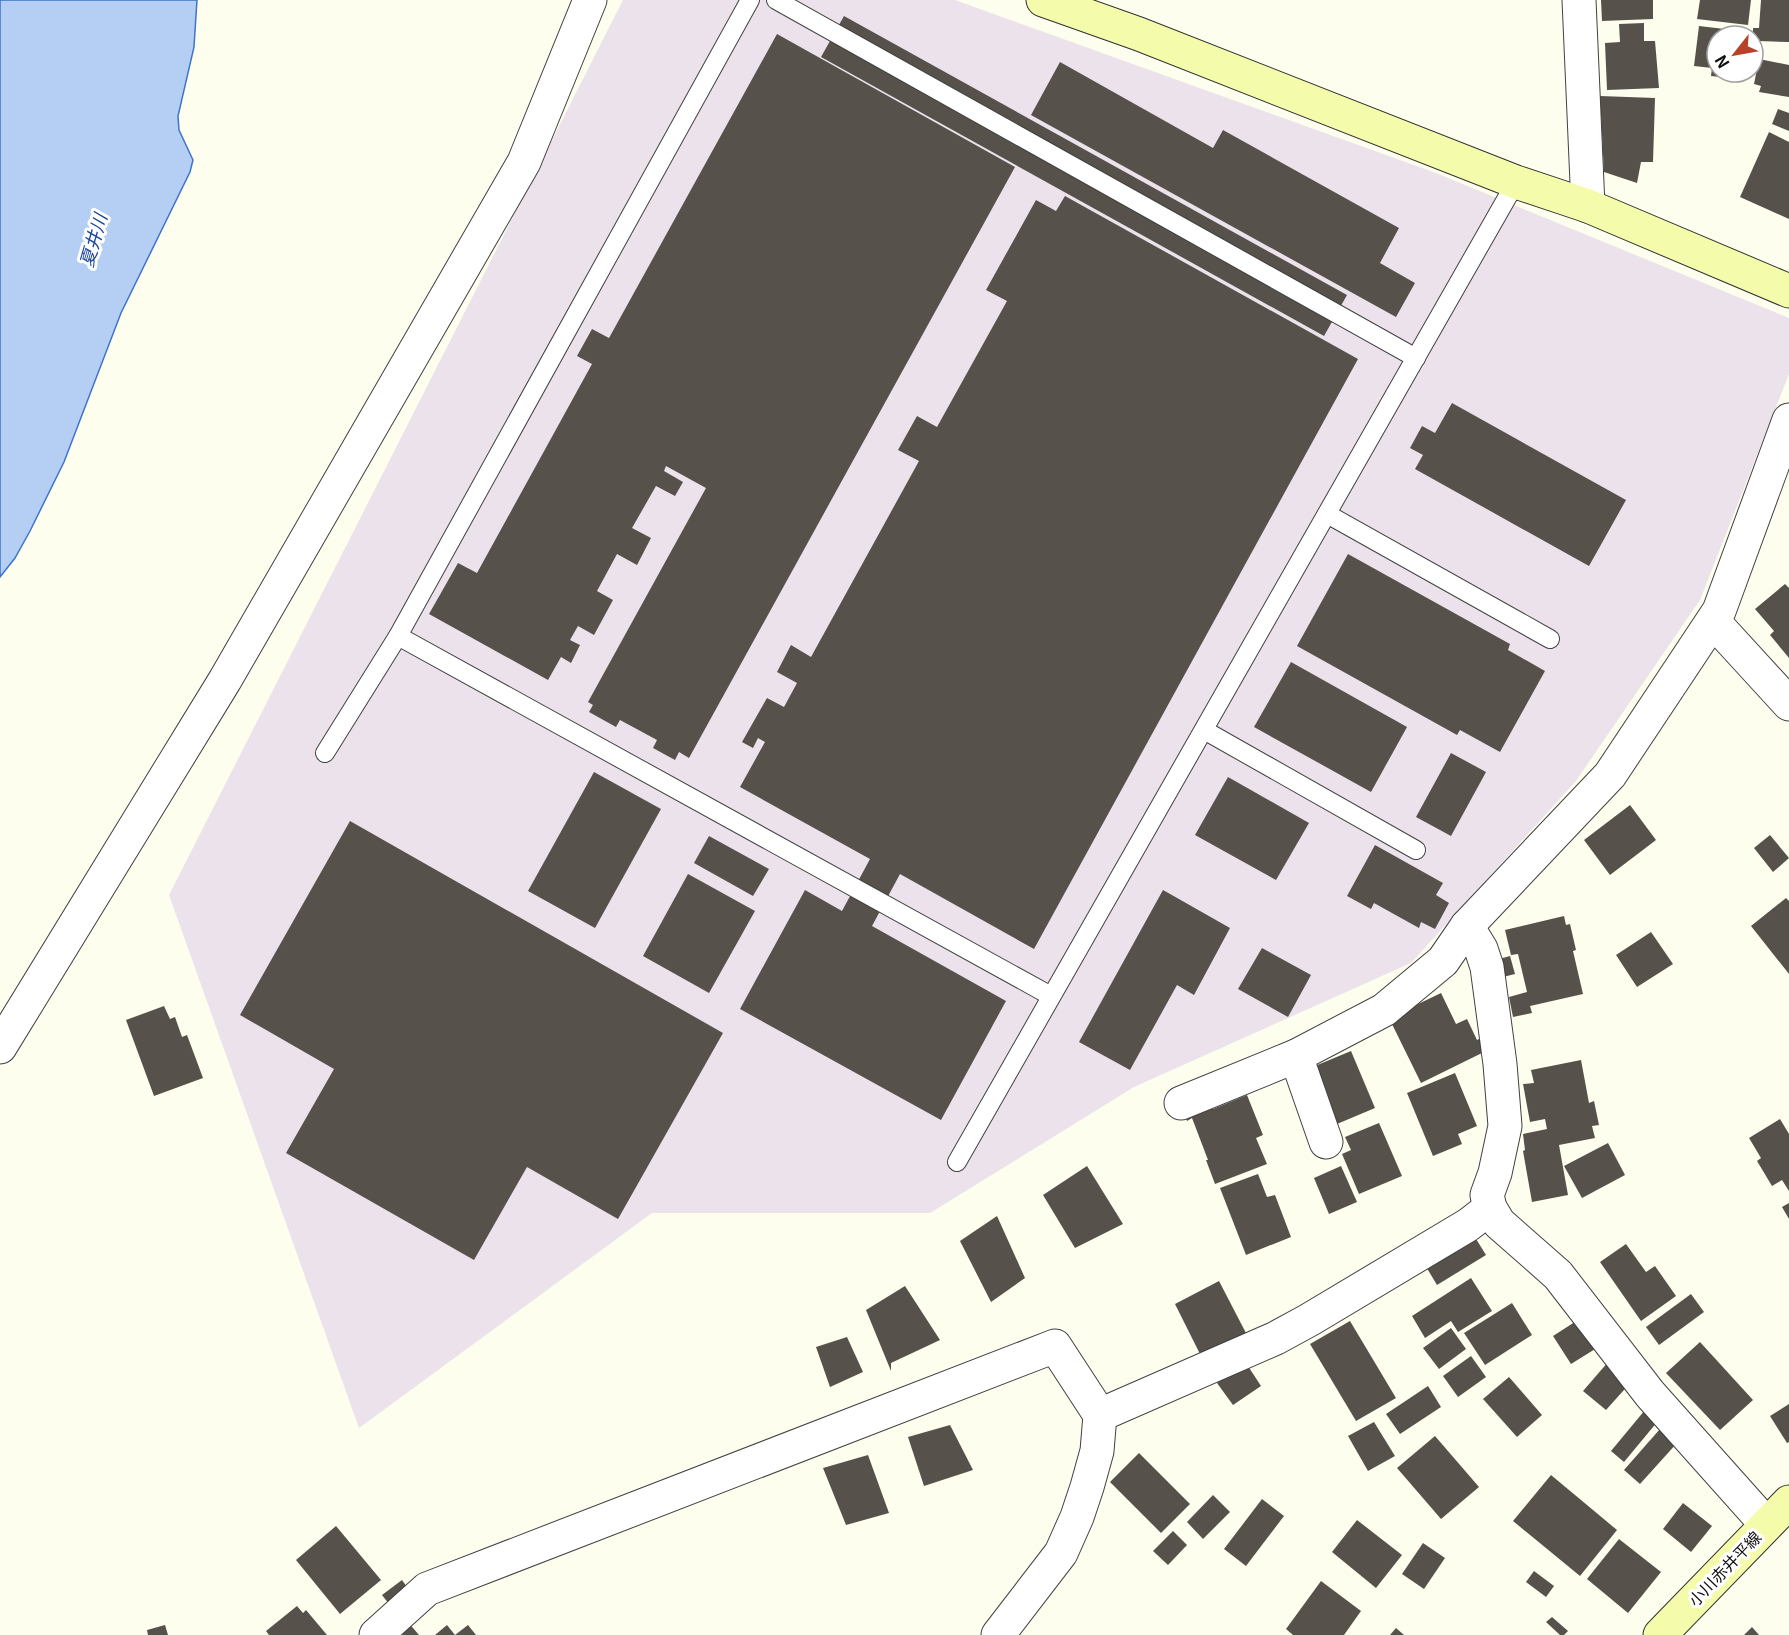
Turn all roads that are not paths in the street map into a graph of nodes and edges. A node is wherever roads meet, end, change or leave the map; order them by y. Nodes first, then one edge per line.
1 (590, 0) edge
2 (750, 0) edge
3 (776, 0) edge
4 (1043, 0) edge
5 (1579, 0) edge
6 (1516, 182) junction
7 (1588, 206) junction
8 (1789, 291) edge
9 (1416, 358) junction
10 (1789, 420) edge
11 (1327, 514) junction
12 (1713, 621) junction
13 (398, 636) junction
14 (1550, 639) dead end
15 (1789, 704) edge
16 (1204, 730) junction
17 (325, 753) dead end
18 (1416, 850) dead end
19 (1467, 926) junction
20 (1051, 996) junction
21 (0, 1047) edge
22 (1296, 1056) junction
23 (1181, 1102) dead end
24 (1326, 1142) dead end
25 (957, 1162) dead end
26 (1490, 1208) junction
27 (1100, 1415) junction
28 (1789, 1502) edge
29 (1766, 1524) junction
30 (376, 1635) edge
31 (998, 1635) edge
32 (1660, 1635) edge

1 - 21 street
2 - 13 lane
3 - 9 lane
4 - 6 street
5 - 7 street
6 - 7 street
6 - 9 lane
7 - 8 street
9 - 11 lane
10 - 12 street
11 - 14 lane
11 - 16 lane
12 - 15 street
12 - 19 street
13 - 17 lane
13 - 20 lane
16 - 18 lane
16 - 20 lane
19 - 22 street
19 - 26 street
20 - 25 lane
22 - 23 street
22 - 24 street
26 - 27 street
26 - 29 street
27 - 30 street
27 - 31 street
28 - 29 street, 小川赤井平線
29 - 32 street, 小川赤井平線

